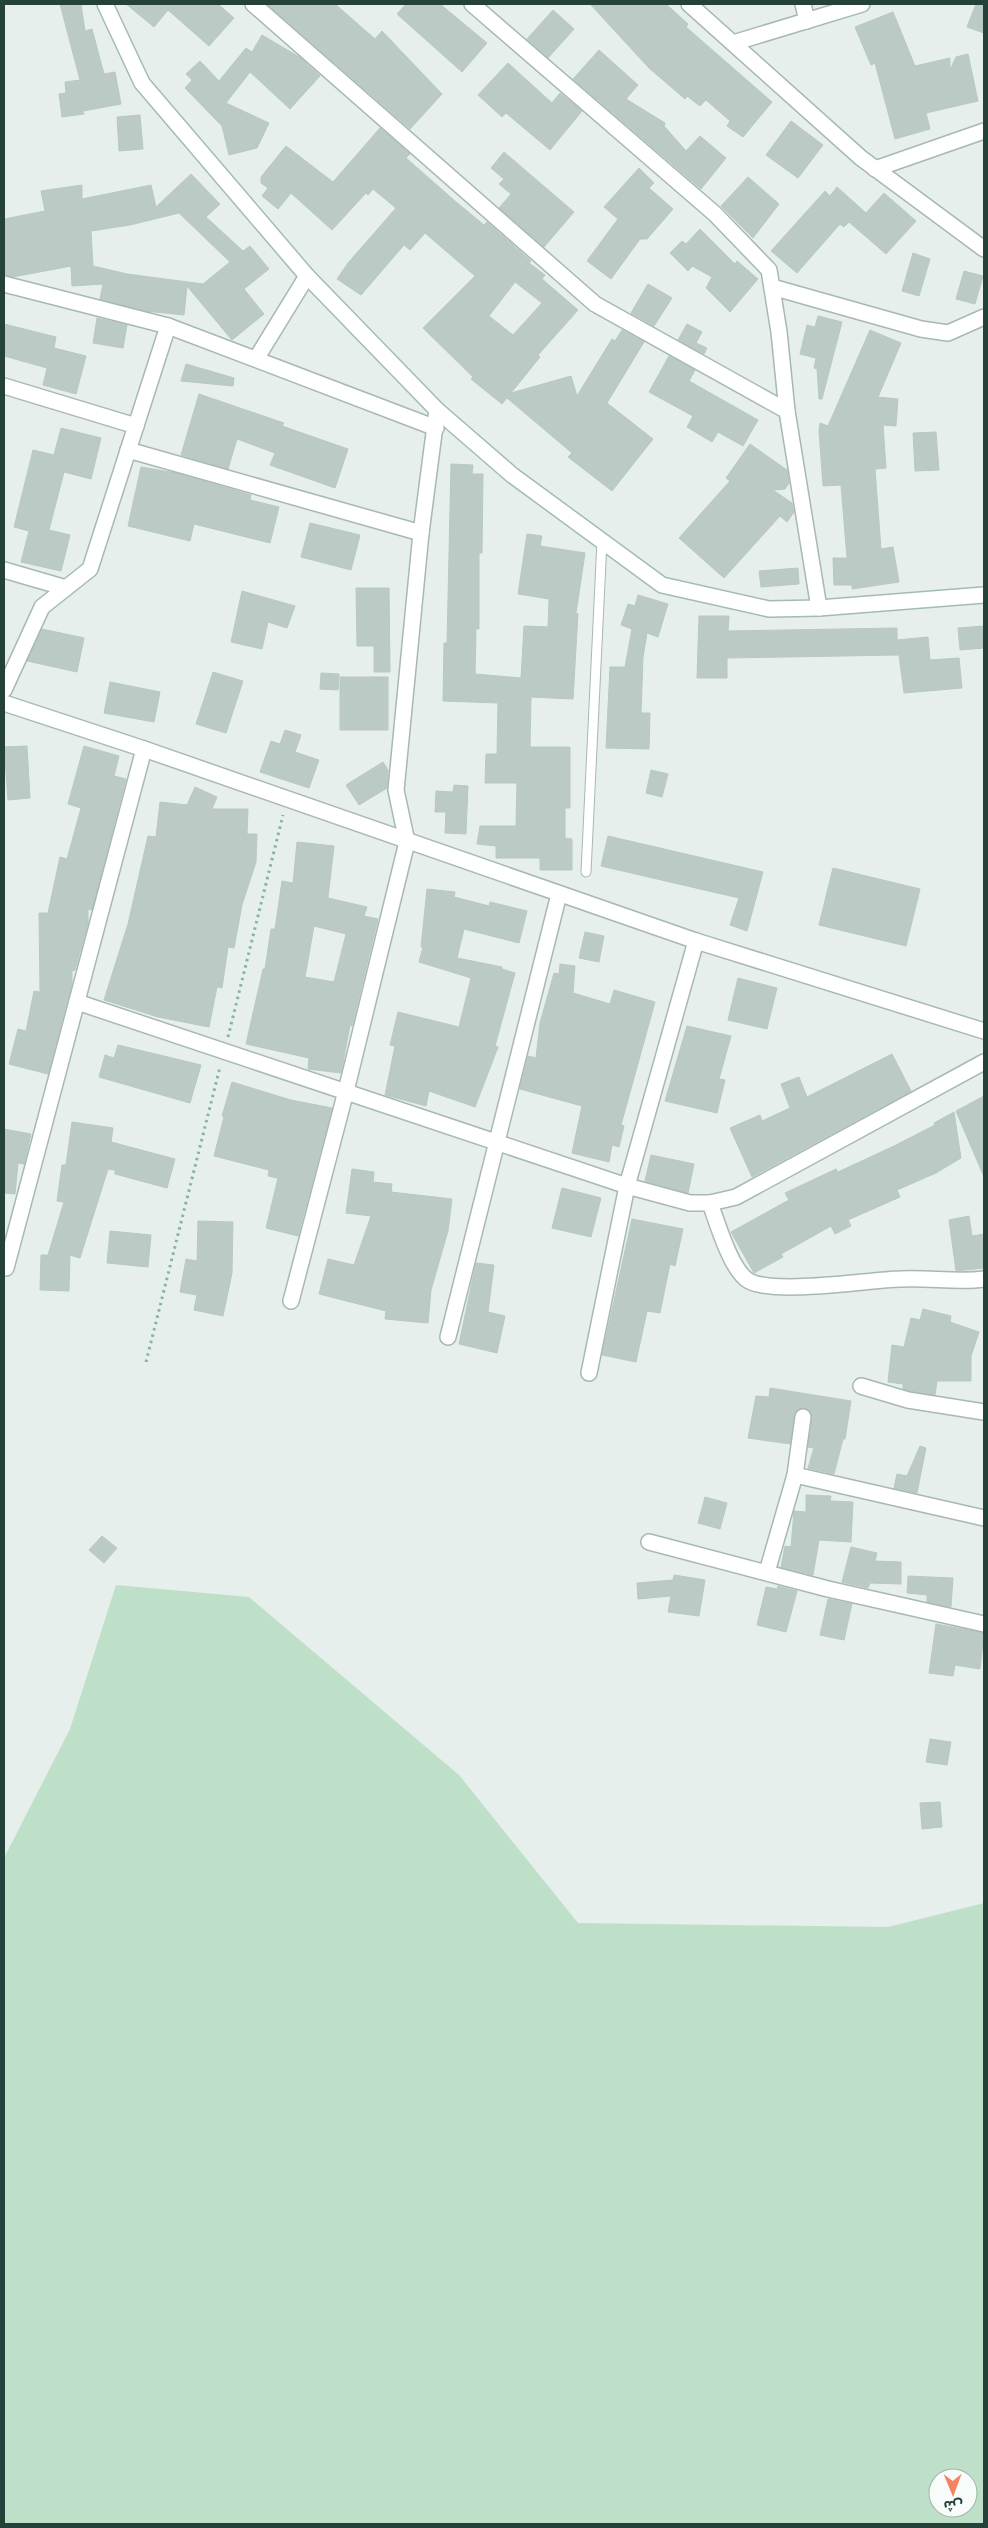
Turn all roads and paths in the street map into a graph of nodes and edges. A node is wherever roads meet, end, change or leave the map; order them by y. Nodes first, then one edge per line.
1 (105, 4) edge
2 (253, 4) edge
3 (472, 4) edge
4 (690, 4) edge
5 (803, 4) edge
6 (862, 4) edge
7 (807, 20) junction
8 (733, 43) junction
9 (984, 131) edge
10 (875, 169) junction
11 (984, 249) edge
12 (306, 276) junction
13 (4, 284) edge
14 (772, 287) junction
15 (984, 317) edge
16 (168, 326) junction
17 (256, 359) junction
18 (4, 386) edge
19 (437, 410) junction
20 (787, 412) junction
21 (136, 426) junction
22 (436, 428) junction
23 (128, 450) junction
24 (420, 533) junction
25 (602, 541) junction
26 (4, 570) edge
27 (66, 588) junction
28 (984, 595) edge
29 (819, 608) junction
30 (4, 690) edge
31 (4, 704) edge
32 (144, 749) junction
33 (287, 800) junction
34 (407, 842) junction
35 (586, 872) dead end
36 (559, 894) junction
37 (696, 941) junction
38 (77, 1002) junction
39 (984, 1031) edge
40 (224, 1051) junction
41 (984, 1062) edge
42 (346, 1091) junction
43 (497, 1142) junction
44 (627, 1186) junction
45 (710, 1203) junction
46 (6, 1268) dead end
47 (984, 1279) edge
48 (291, 1300) dead end
49 (448, 1337) dead end
50 (146, 1362) dead end
51 (589, 1373) dead end
52 (861, 1386) dead end
53 (984, 1412) edge
54 (803, 1418) dead end
55 (795, 1475) junction
56 (984, 1518) edge
57 (649, 1542) dead end
58 (766, 1572) junction
59 (984, 1624) edge

1 - 12 street
2 - 20 street
3 - 14 street
4 - 8 street
5 - 7 street
6 - 7 street
7 - 8 street
8 - 10 street
9 - 10 street
10 - 11 street
12 - 17 street
12 - 19 street
13 - 16 street
14 - 15 street
14 - 20 street
16 - 17 street
16 - 21 street
17 - 22 street
18 - 21 street
19 - 22 street
19 - 25 street
20 - 29 street
21 - 23 street
22 - 24 street
23 - 24 street
23 - 27 street
24 - 34 street
25 - 29 street
25 - 35 lane
26 - 27 street
27 - 30 street
28 - 29 street
31 - 32 street
32 - 33 street
32 - 38 street
33 - 34 street
33 - 40 path
34 - 36 street
34 - 42 street
36 - 37 street
36 - 43 street
37 - 39 street
37 - 44 street
38 - 40 street
38 - 46 street
40 - 42 street
40 - 50 path
41 - 45 street
42 - 43 street
42 - 48 street
43 - 44 street
43 - 49 street
44 - 45 street
44 - 51 street
45 - 47 street
52 - 53 street
54 - 55 street
55 - 56 street
55 - 58 street
57 - 58 street
58 - 59 street

